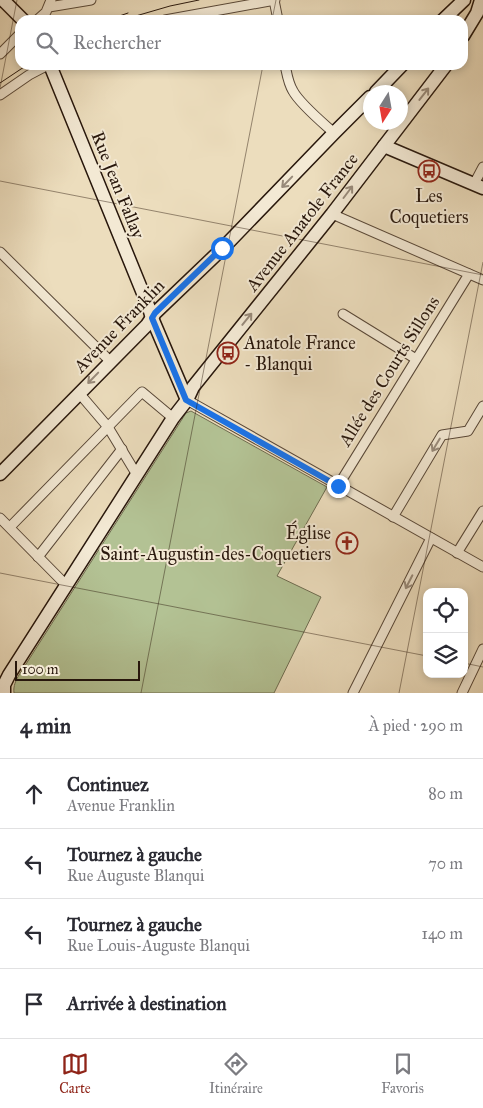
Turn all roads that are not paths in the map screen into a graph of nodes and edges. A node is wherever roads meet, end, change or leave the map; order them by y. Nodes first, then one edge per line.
1 (2, 0) edge
2 (91, 0) edge
3 (275, 0) edge
4 (464, 0) edge
5 (482, 1) edge
6 (50, 3) edge
7 (18, 15) edge
8 (43, 15) edge
9 (192, 15) edge
10 (277, 15) edge
11 (449, 15) edge
12 (468, 28) edge
13 (15, 39) edge
14 (0, 54) edge
15 (39, 70) edge
16 (51, 70) edge
17 (286, 70) edge
18 (397, 70) edge
19 (442, 70) edge
20 (383, 85) edge
21 (0, 95) edge
22 (363, 105) edge
23 (334, 133) junction
24 (384, 146) junction
25 (483, 167) edge
26 (479, 186) edge
27 (332, 214) junction
28 (0, 252) edge
29 (469, 274) junction
30 (483, 280) edge
31 (343, 314) dead end
32 (152, 318) junction
33 (416, 359) junction
34 (110, 361) junction
35 (79, 393) junction
36 (186, 400) junction
37 (483, 406) edge
38 (173, 418) junction
39 (108, 427) junction
40 (122, 449) junction
41 (0, 474) edge
42 (137, 475) junction
43 (338, 486) junction
44 (483, 510) edge
45 (393, 517) junction
46 (0, 518) edge
47 (10, 527) junction
48 (431, 538) junction
49 (457, 553) junction
50 (38, 557) junction
51 (483, 567) edge
52 (67, 586) junction
53 (483, 649) edge
54 (2, 687) edge
55 (353, 693) edge
56 (462, 693) edge

1 - 7 street
2 - 6 street
3 - 9 street
3 - 10 street
4 - 11 street
5 - 12 street
6 - 8 street
13 - 14 street
15 - 21 street
16 - 32 street, Rue Jean Fallay
17 - 23 street
18 - 20 street
24 -> 19 street, Avenue Anatole France
22 - 23 street, Avenue Franklin
23 -> 32 street, Avenue Franklin
24 - 26 street
27 -> 24 street, Avenue Anatole France
25 - 26 street
27 - 29 street
36 -> 27 street, Avenue Anatole France
28 - 34 street
29 - 30 street
29 - 33 street, Allée des Courts Sillons
31 - 33 street
32 - 34 street, Avenue Franklin
32 - 36 street, Rue Jean Fallay
33 - 43 street, Allée des Courts Sillons
34 -> 35 street, Avenue Franklin
35 - 39 street
35 - 41 street, Avenue Franklin
36 - 38 street, Avenue Anatole France
36 - 43 street
37 -> 45 street
38 - 39 street
38 - 42 street, Avenue Anatole France
39 - 40 street
39 - 47 street
40 - 42 street
40 - 50 street
42 - 52 street, Avenue Anatole France
43 - 45 street
44 - 49 street
45 - 48 street
46 - 47 street
47 - 50 street
48 - 49 street
48 -> 55 street
49 - 51 street
50 - 52 street
52 - 54 street, Avenue Anatole France
53 - 56 street

